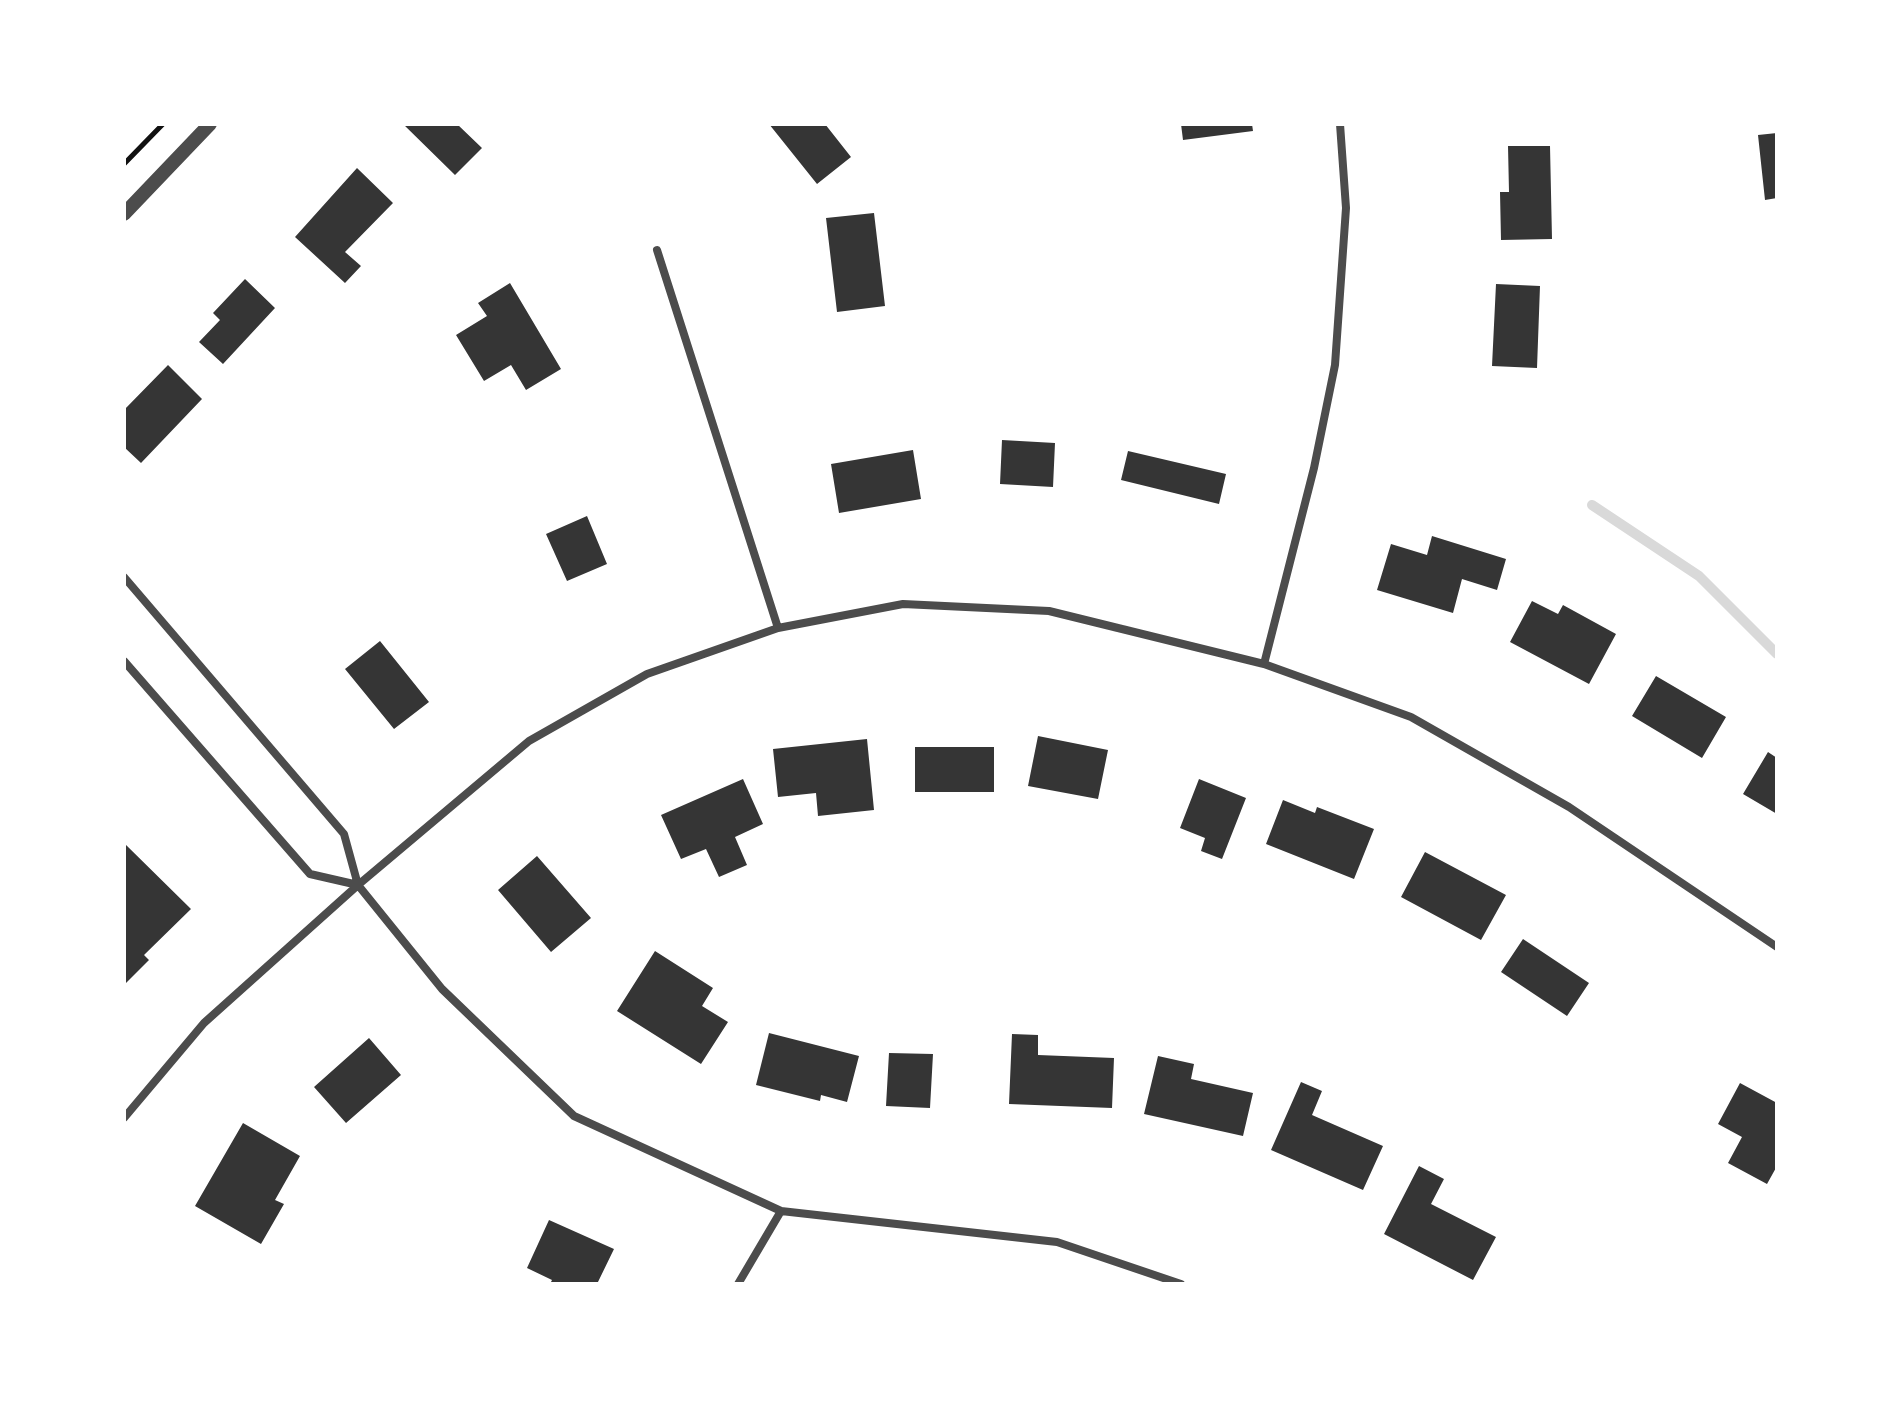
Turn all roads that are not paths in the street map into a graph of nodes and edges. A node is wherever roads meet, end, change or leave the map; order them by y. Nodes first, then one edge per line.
1 (210, 124) edge
2 (1340, 124) edge
3 (124, 214) edge
4 (657, 250) dead end
5 (124, 577) edge
6 (778, 628) junction
7 (124, 661) edge
8 (1264, 664) junction
9 (358, 885) junction
10 (1777, 947) edge
11 (124, 1118) edge
12 (781, 1211) junction
13 (738, 1284) edge
14 (1181, 1284) edge

1 - 3 street
2 - 8 street
4 - 6 street
5 - 9 street
6 - 8 street
6 - 9 street
7 - 9 street
8 - 10 street
9 - 11 street
9 - 12 street
12 - 13 street
12 - 14 street

